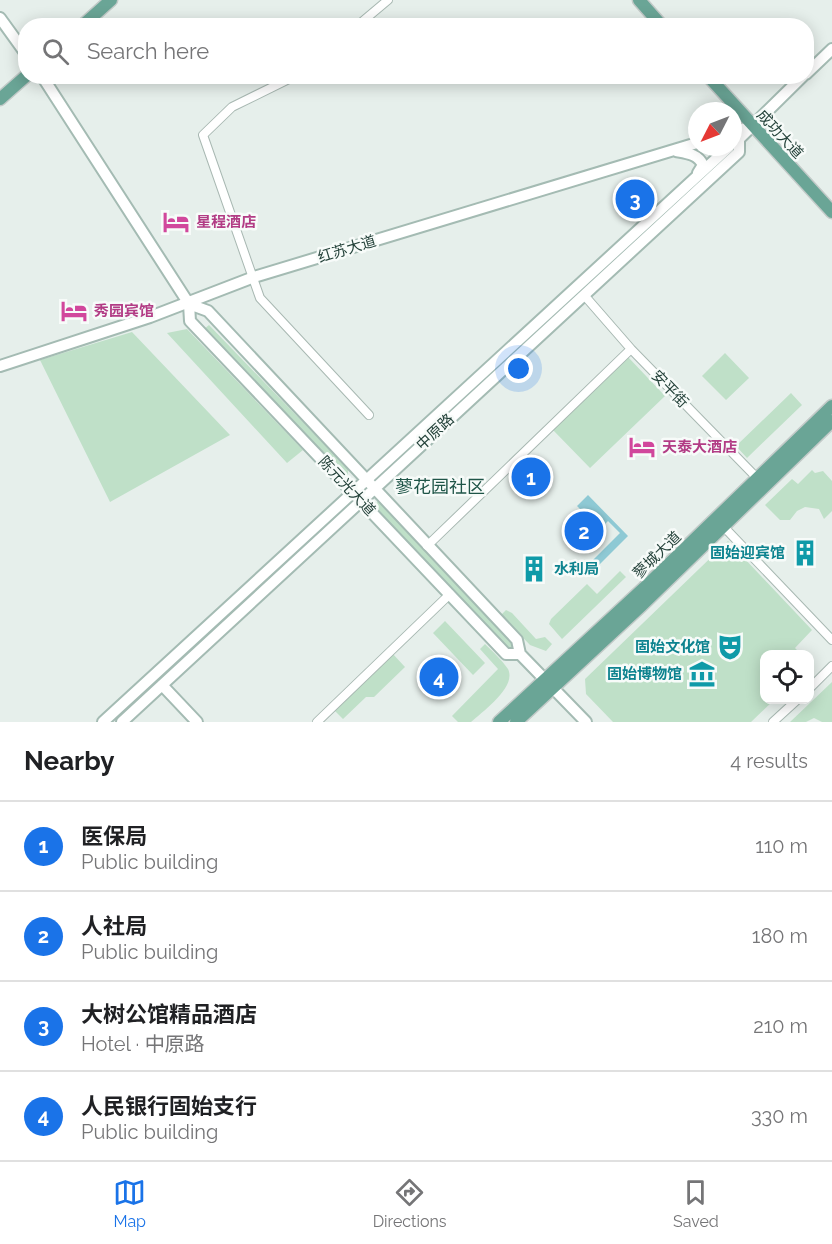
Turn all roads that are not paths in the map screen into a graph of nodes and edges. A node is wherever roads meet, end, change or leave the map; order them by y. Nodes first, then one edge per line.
1 (111, 0) edge
2 (388, 0) edge
3 (639, 0) edge
4 (0, 18) edge
5 (91, 18) edge
6 (367, 18) edge
7 (655, 18) edge
8 (18, 43) edge
9 (832, 49) edge
10 (814, 66) edge
11 (18, 83) edge
12 (47, 84) edge
13 (278, 84) edge
14 (715, 84) edge
15 (796, 84) edge
16 (0, 99) edge
17 (752, 126) junction
18 (742, 133) edge
19 (688, 146) edge
20 (673, 150) junction
21 (719, 156) edge
22 (735, 156) edge
23 (696, 177) junction
24 (832, 212) edge
25 (254, 278) junction
26 (584, 295) junction
27 (189, 304) junction
28 (631, 349) junction
29 (0, 366) edge
30 (832, 406) edge
31 (369, 415) dead end
32 (832, 421) edge
33 (758, 479) junction
34 (371, 485) junction
35 (354, 492) junction
36 (362, 501) junction
37 (723, 526) junction
38 (427, 546) junction
39 (450, 594) junction
40 (832, 640) edge
41 (520, 654) junction
42 (832, 666) edge
43 (549, 683) junction
44 (814, 684) edge
45 (162, 685) junction
46 (792, 704) edge
47 (103, 722) edge
48 (122, 722) edge
49 (197, 722) edge
50 (317, 722) edge
51 (499, 722) edge
52 (516, 722) edge
53 (586, 722) edge
54 (773, 722) edge

1 - 5 main road
2 - 6 street
3 - 7 main road
4 - 8 main road
9 - 10 main road
11 - 16 main road
12 - 27 main road, 陈元光大道
13 - 25 street
14 - 17 main road, 成功大道
15 - 17 main road
17 - 18 main road
17 - 24 main road, 成功大道
19 - 20 main road, 红苏大道
20 - 23 main road
20 - 25 main road, 红苏大道
21 - 23 main road, 中原路
22 - 26 main road, 中原路
23 - 34 main road, 中原路
25 - 27 main road, 红苏大道
25 - 31 street
26 - 28 street, 安平街
26 - 34 main road, 中原路
27 - 29 main road, 红苏大道
27 - 34 main road, 陈元光大道
27 - 35 main road, 陈元光大道
28 - 33 street, 安平街
28 - 38 street
30 - 33 main road, 蓼城大道
32 - 37 main road, 蓼城大道
33 - 43 main road, 蓼城大道
34 - 35 main road, 中原路
34 - 36 main road, 中原路
34 - 38 main road, 陈元光大道
35 - 36 main road, 陈元光大道
35 - 47 main road, 中原路
36 - 39 main road, 陈元光大道
36 - 45 main road, 中原路
37 - 40 street
37 - 43 main road, 蓼城大道
38 - 41 main road, 陈元光大道
39 - 41 main road, 陈元光大道
39 - 50 street
41 - 43 main road, 陈元光大道
42 - 44 street
43 - 51 main road, 蓼城大道
43 - 52 main road, 蓼城大道
43 - 53 main road, 陈元光大道
45 - 48 main road, 中原路
45 - 49 main road
46 - 54 street

